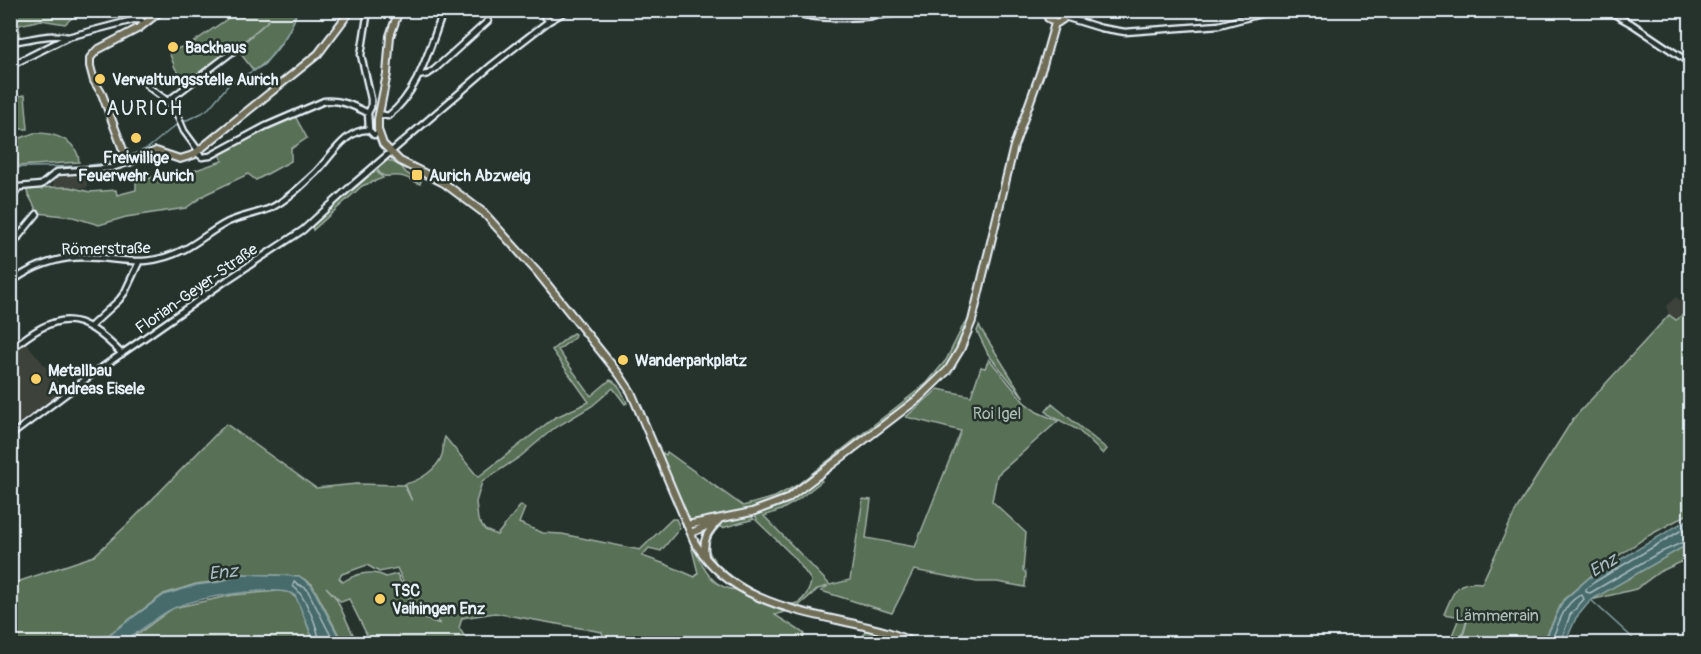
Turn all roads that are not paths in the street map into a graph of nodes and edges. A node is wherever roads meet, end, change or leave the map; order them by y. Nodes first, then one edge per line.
1 (143, 10) edge
2 (162, 10) edge
3 (172, 10) edge
4 (192, 10) edge
5 (351, 10) edge
6 (368, 10) edge
7 (399, 10) edge
8 (444, 10) edge
9 (539, 10) edge
10 (568, 10) edge
11 (786, 10) edge
12 (928, 10) edge
13 (1276, 10) edge
14 (1607, 10) edge
15 (1047, 11) edge
16 (1065, 14) edge
17 (142, 21) junction
18 (488, 21) dead end
19 (549, 21) junction
20 (1055, 23) junction
21 (68, 37) junction
22 (10, 42) edge
23 (236, 49) dead end
24 (1690, 63) edge
25 (10, 66) edge
26 (418, 76) junction
27 (142, 78) dead end
28 (169, 100) junction
29 (368, 113) junction
30 (380, 114) junction
31 (369, 130) junction
32 (379, 134) junction
33 (197, 151) junction
34 (390, 153) junction
35 (128, 159) junction
36 (10, 202) edge
37 (37, 214) dead end
38 (10, 250) edge
39 (139, 262) junction
40 (10, 283) edge
41 (91, 326) junction
42 (10, 350) edge
43 (122, 354) junction
44 (10, 436) edge
45 (719, 520) junction
46 (687, 525) junction
47 (691, 533) junction
48 (708, 561) junction
49 (917, 644) edge

1 - 17 street
2 - 17 main road
3 - 4 street
5 - 33 main road
6 - 29 street
7 - 30 main road
8 - 26 street
9 - 19 street
10 - 19 street, Florian-Geyer-Straße
11 - 12 street
13 - 16 street
14 - 24 street
15 - 20 main road
16 - 20 main road
17 - 21 street
17 - 35 main road
18 - 26 street
19 - 34 street, Florian-Geyer-Straße
20 - 45 main road
21 - 22 street
21 - 25 street
23 - 28 street
26 - 30 street
27 - 28 street
28 - 33 street
29 - 31 street
29 - 33 street
30 - 32 main road
31 - 32 street
31 - 39 street, Römerstraße
32 - 34 main road
33 - 35 main road
34 - 43 street, Florian-Geyer-Straße
34 - 46 main road
35 - 36 street
37 - 38 street
39 - 40 street, Römerstraße
39 - 41 street
41 - 42 street
41 - 43 street
43 - 44 street, Florian-Geyer-Straße
45 - 46 main road
45 - 47 main road
45 - 48 main road
46 - 47 main road
47 - 48 main road
48 - 49 main road

